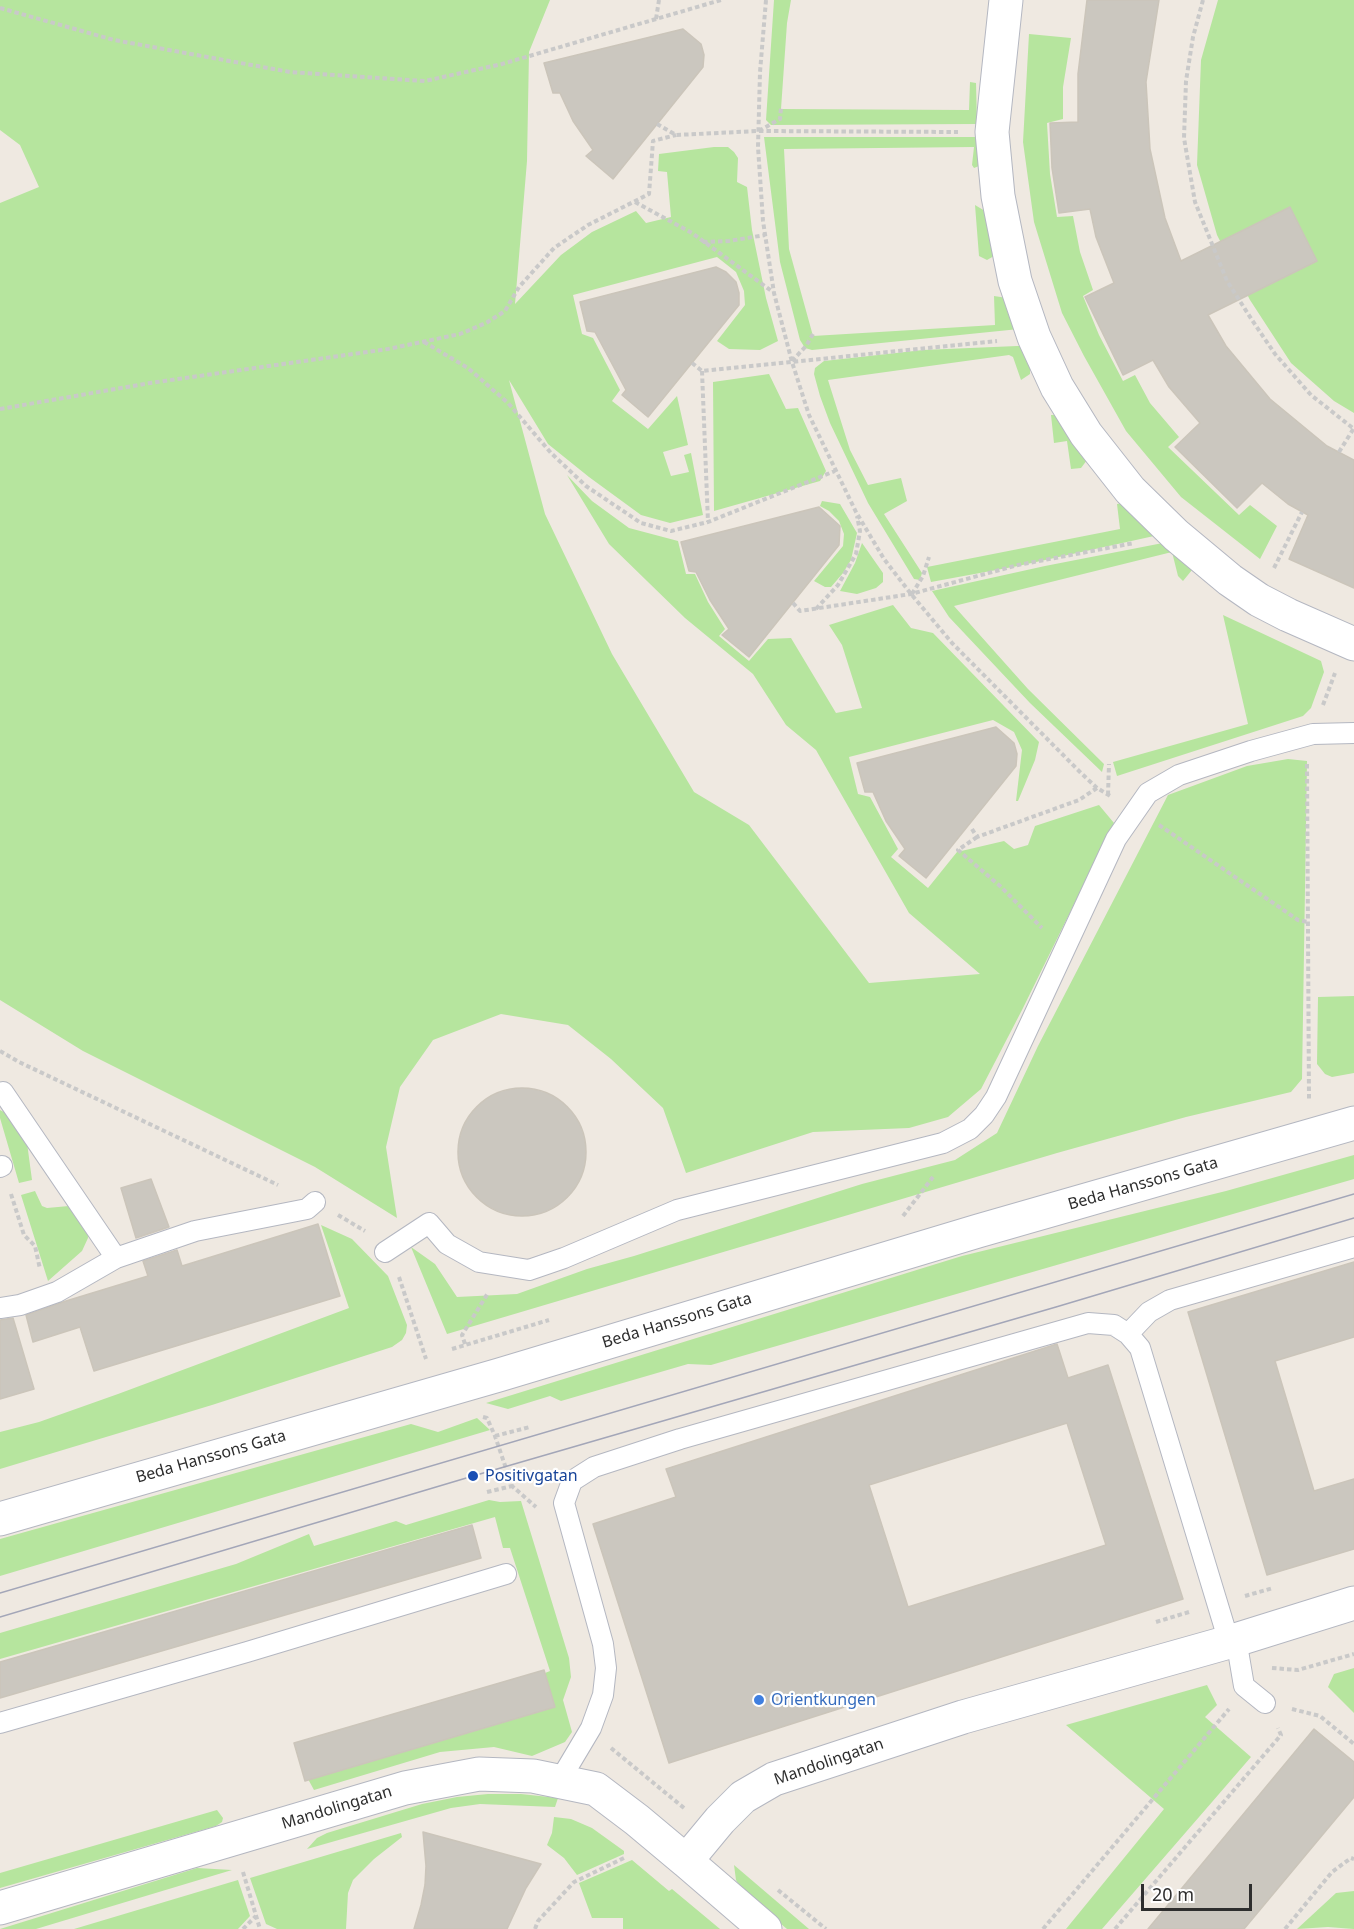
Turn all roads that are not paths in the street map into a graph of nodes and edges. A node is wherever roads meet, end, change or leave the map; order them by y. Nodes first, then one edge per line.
1 (1006, 0) edge
2 (1350, 643) edge
3 (1354, 733) edge
4 (0, 1093) edge
5 (1354, 1123) edge
6 (315, 1202) dead end
7 (1354, 1247) edge
8 (385, 1252) dead end
9 (116, 1258) junction
10 (0, 1308) edge
11 (1128, 1334) junction
12 (0, 1519) edge
13 (506, 1574) dead end
14 (1354, 1603) edge
15 (1235, 1649) junction
16 (1265, 1703) road end
17 (0, 1723) edge
18 (560, 1780) junction
19 (686, 1861) junction
20 (0, 1908) edge
21 (765, 1929) edge

1 - 2 street
3 - 8 lane
4 - 9 lane
5 - 12 street, Beda Hanssons Gata
6 - 9 lane
7 - 11 lane
9 - 10 lane
11 - 15 lane
11 - 18 lane
13 - 17 lane
14 - 15 street, Mandolingatan
15 - 16 lane
15 - 19 street, Mandolingatan
18 - 19 street, Mandolingatan
18 - 20 street, Mandolingatan
19 - 21 street

